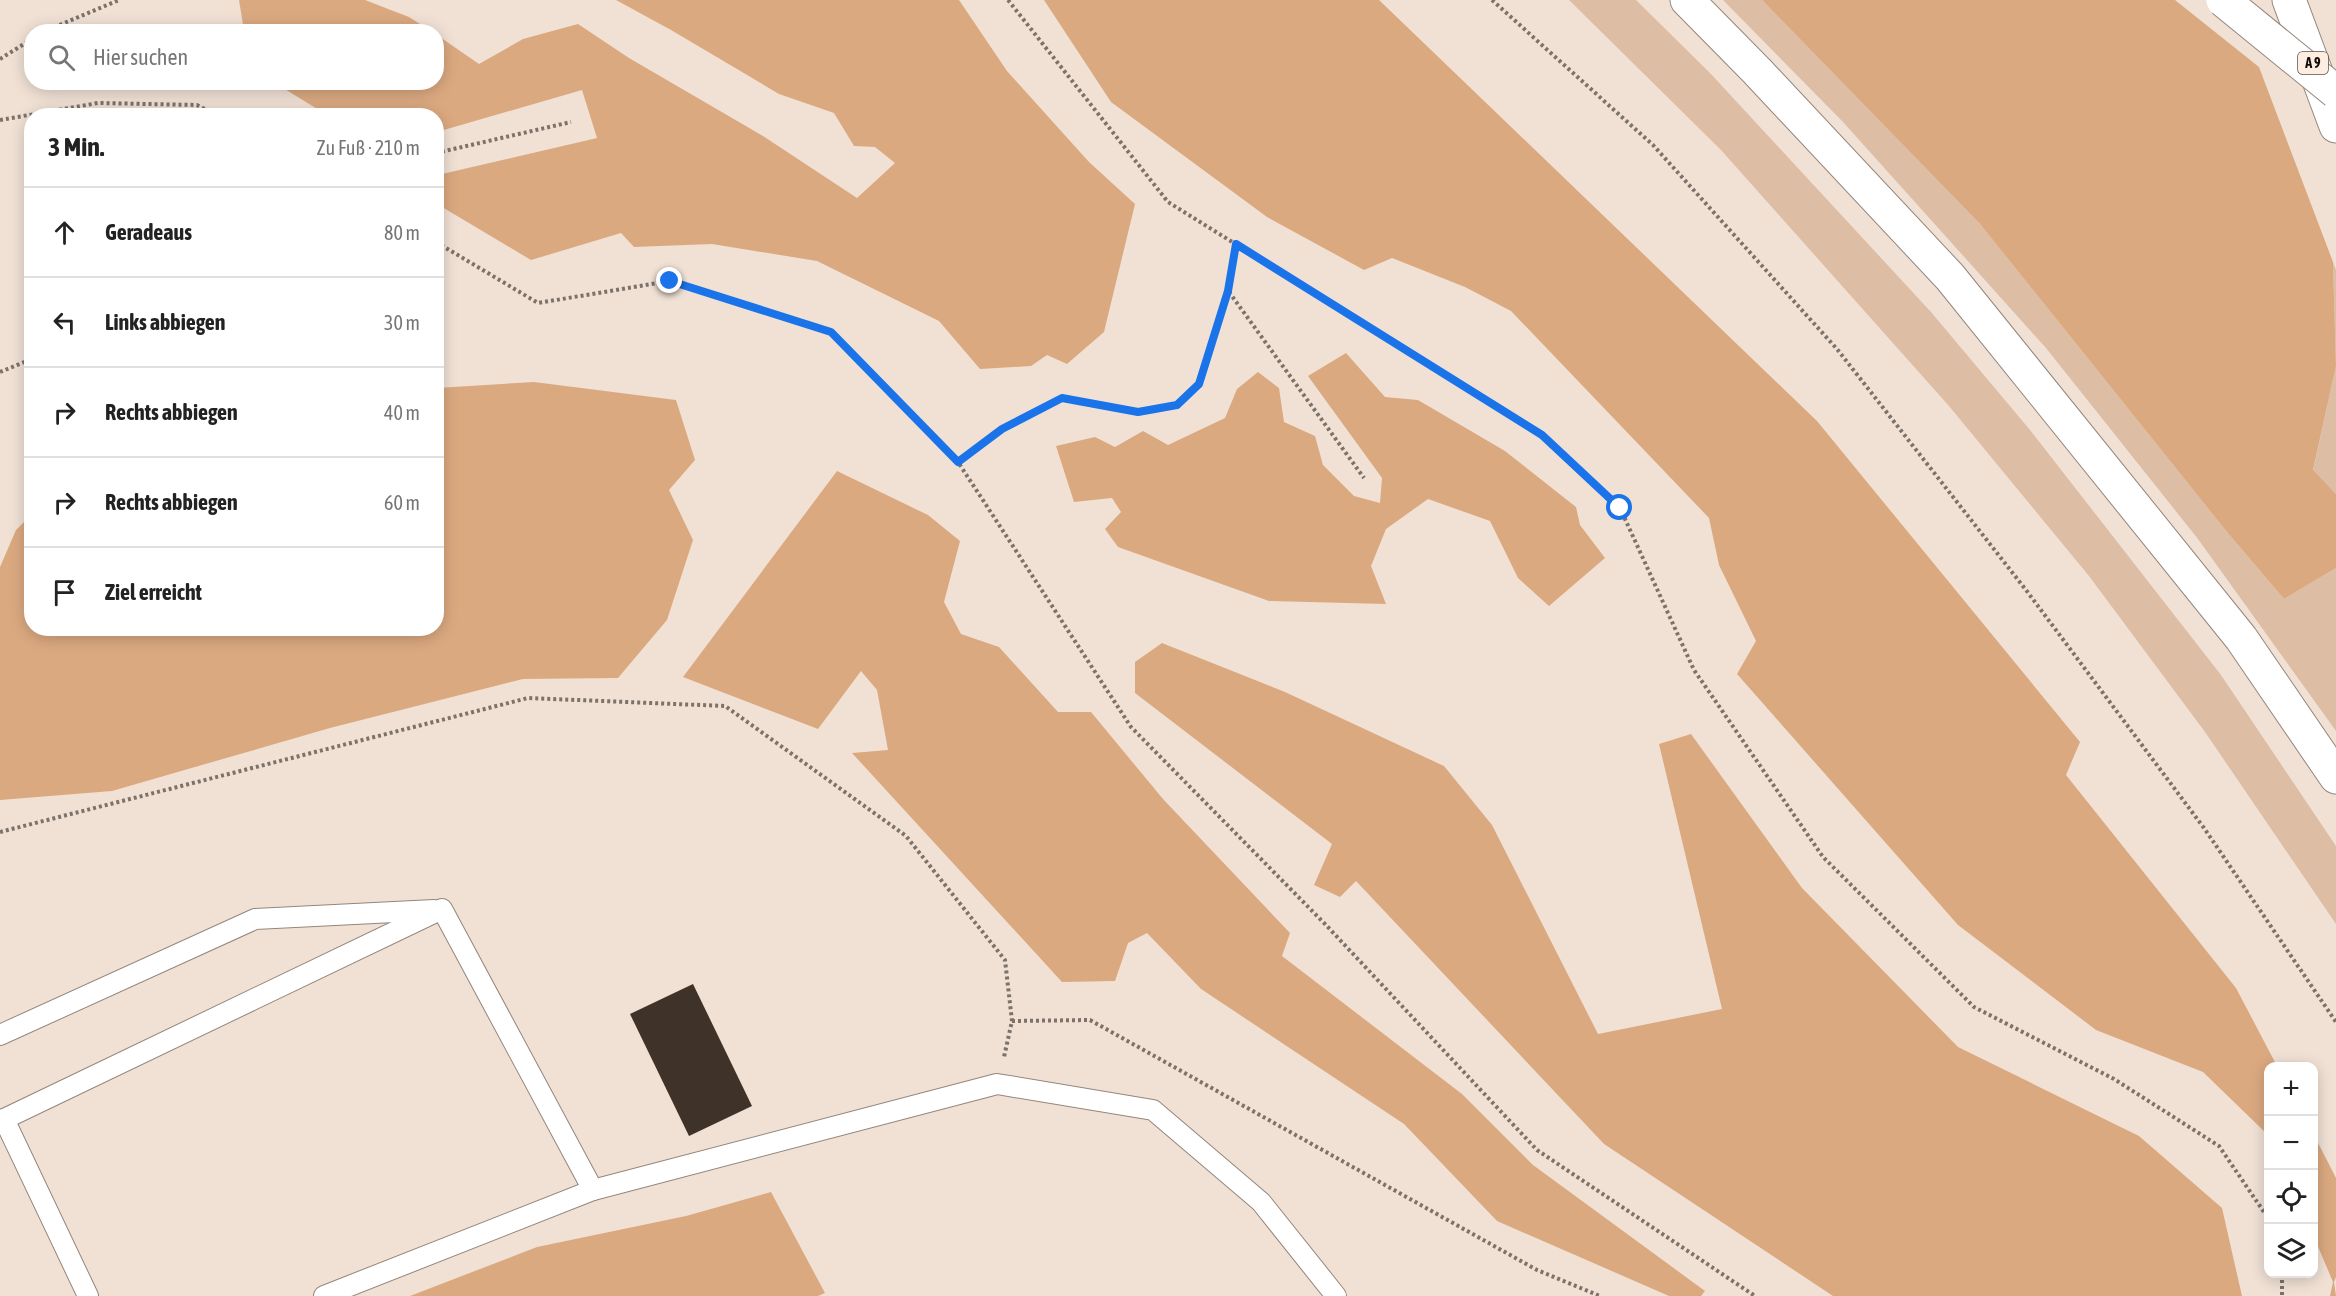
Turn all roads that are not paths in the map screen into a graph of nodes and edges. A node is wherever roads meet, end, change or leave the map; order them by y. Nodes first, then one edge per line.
1 (1687, 0) edge
2 (2223, 0) edge
3 (2289, 0) edge
4 (2336, 92) edge
5 (2336, 126) edge
6 (2336, 777) edge
7 (442, 909) junction
8 (0, 1035) edge
9 (2, 1120) edge
10 (594, 1190) junction
11 (88, 1296) edge
12 (324, 1296) edge
13 (1336, 1296) edge

1 - 6 highway
2 - 4 highway, bridge
3 - 5 highway, A 9
7 - 8 lane
7 - 9 lane
7 - 10 lane
9 - 11 lane
10 - 12 lane
10 - 13 lane

